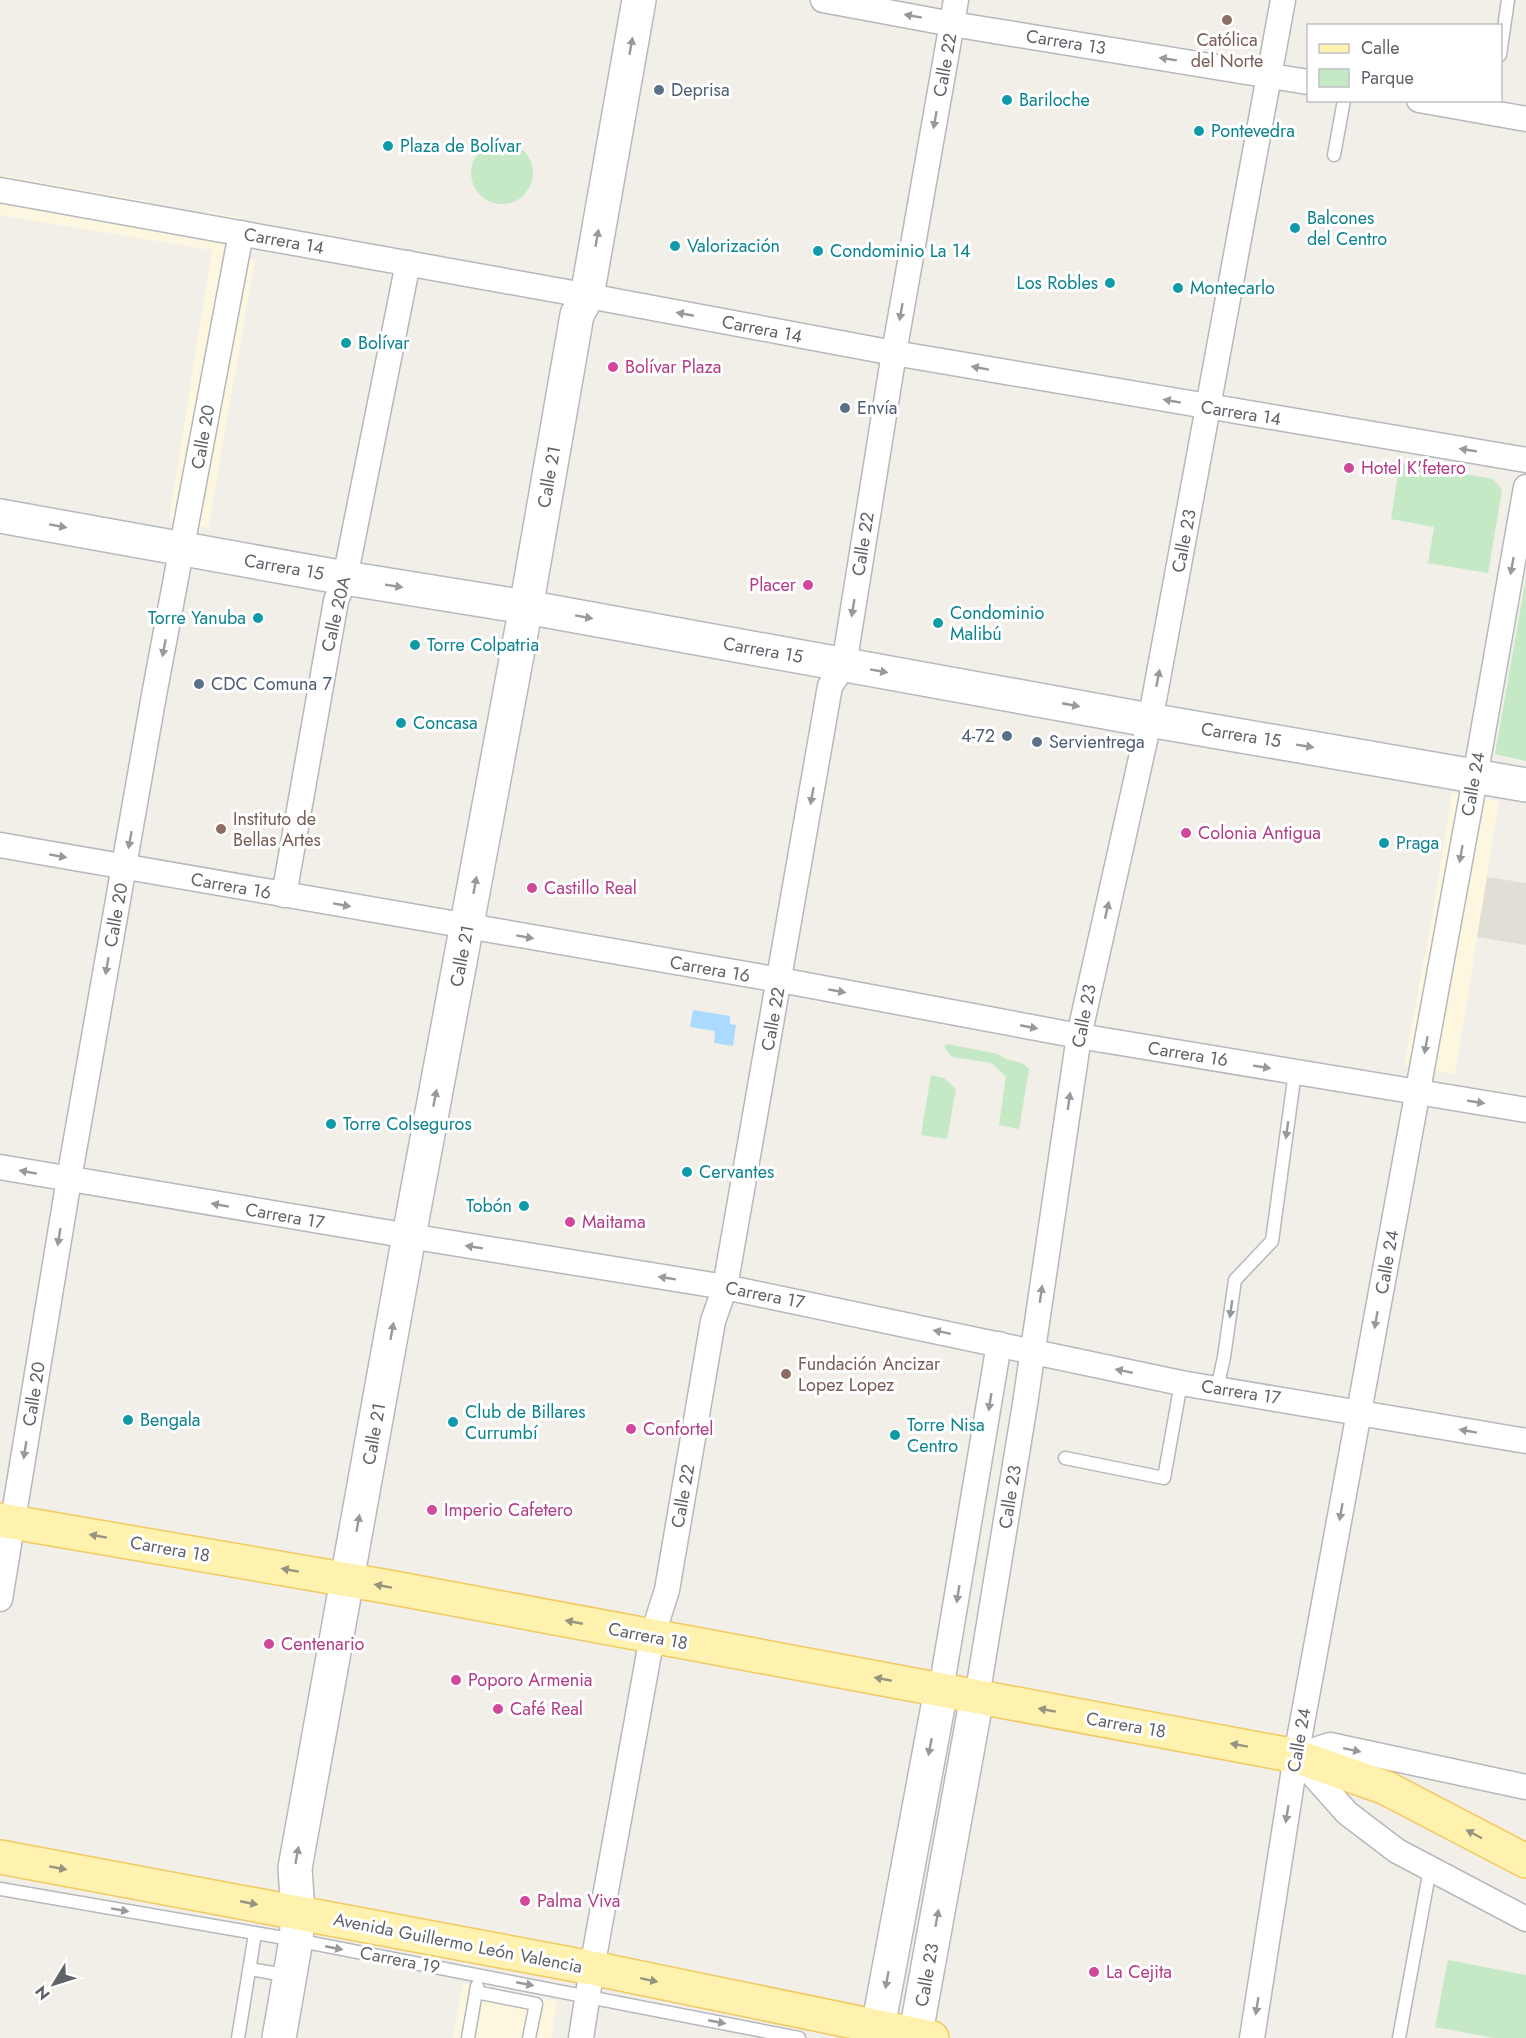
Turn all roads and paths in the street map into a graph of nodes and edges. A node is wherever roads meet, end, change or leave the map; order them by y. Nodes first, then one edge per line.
1 (639, 0) edge
2 (823, 0) edge
3 (957, 0) edge
4 (1283, 0) edge
5 (1508, 0) edge
6 (952, 24) junction
7 (1502, 41) edge
8 (1270, 75) junction
9 (1307, 82) edge
10 (1344, 102) edge
11 (1440, 102) edge
12 (1494, 107) edge
13 (1526, 119) edge
14 (1334, 155) dead end
15 (0, 190) edge
16 (241, 233) junction
17 (408, 263) junction
18 (587, 296) junction
19 (894, 353) junction
20 (1209, 407) junction
21 (1526, 460) edge
22 (1526, 487) edge
23 (0, 516) edge
24 (183, 549) junction
25 (345, 578) junction
26 (526, 607) junction
27 (844, 665) junction
28 (1149, 720) junction
29 (1474, 775) junction
30 (1526, 785) edge
31 (0, 845) edge
32 (125, 868) junction
33 (284, 895) junction
34 (467, 927) junction
35 (780, 981) junction
36 (1079, 1036) junction
37 (1295, 1072) junction
38 (1417, 1092) junction
39 (1526, 1110) edge
40 (0, 1167) edge
41 (69, 1179) junction
42 (409, 1236) junction
43 (725, 1287) junction
44 (999, 1344) junction
45 (1033, 1352) junction
46 (1181, 1383) junction
47 (1217, 1389) junction
48 (1360, 1412) junction
49 (1526, 1441) edge
50 (1065, 1458) dead end
51 (7, 1521) edge
52 (348, 1580) junction
53 (0, 1599) edge
54 (652, 1636) junction
55 (940, 1690) junction
56 (977, 1697) junction
57 (1296, 1756) junction
58 (1526, 1787) edge
59 (0, 1857) edge
60 (1526, 1862) edge
61 (1430, 1869) junction
62 (0, 1889) edge
63 (1526, 1919) edge
64 (297, 1927) junction
65 (255, 1934) junction
66 (250, 1969) junction
67 (479, 1975) junction
68 (290, 1976) junction
69 (591, 1982) junction
70 (476, 1992) junction
71 (877, 2033) edge
72 (921, 2037) edge
73 (238, 2038) edge
74 (279, 2038) edge
75 (468, 2038) edge
76 (529, 2038) edge
77 (581, 2038) edge
78 (799, 2038) edge
79 (1252, 2038) edge
80 (1399, 2038) edge

18 -> 1 street, Calle 21
6 -> 2 street, Carrera 13
3 - 6 street, Calle 22
4 - 8 street, Calle 23
5 - 7 lane
8 -> 6 street, Carrera 13
6 -> 19 street, Calle 22
8 - 9 street, Carrera 13
8 - 20 street, Calle 23
10 - 14 lane
11 - 12 street
12 - 13 street
15 - 16 street, Carrera 14
16 - 17 street, Carrera 14
16 - 24 street, Calle 20
17 - 18 street, Carrera 14
17 - 25 street, Calle 20A
19 -> 18 street, Carrera 14
18 - 26 street, Calle 21
20 -> 19 street, Carrera 14
19 -> 27 street, Calle 22
21 -> 20 street, Carrera 14
28 -> 20 street, Calle 23
22 -> 29 street, Calle 24
23 -> 24 street, Carrera 15
24 - 25 street, Carrera 15
24 -> 32 street, Calle 20
25 -> 26 street, Carrera 15
25 - 33 street, Calle 20A
26 -> 27 street, Carrera 15
34 -> 26 street, Calle 21
27 -> 28 street, Carrera 15
27 -> 35 street, Calle 22
28 -> 29 street, Carrera 15
36 -> 28 street, Calle 23
29 - 30 street, Carrera 15
29 -> 38 street, Calle 24
31 -> 32 street, Carrera 16
32 - 33 street, Carrera 16
32 -> 41 street, Calle 20
33 -> 34 street, Carrera 16
34 -> 35 street, Carrera 16
42 -> 34 street, Calle 21
35 -> 36 street, Carrera 16
35 - 43 street, Calle 22
36 -> 37 street, Carrera 16
45 -> 36 street, Calle 23
37 - 38 street, Carrera 16
37 -> 47 lane
38 -> 39 street, Carrera 16
38 -> 48 street, Calle 24
41 -> 40 street, Carrera 17
42 -> 41 street, Carrera 17
41 -> 51 street, Calle 20
43 -> 42 street, Carrera 17
52 -> 42 street, Calle 21
44 -> 43 street, Carrera 17
43 - 54 street, Calle 22
44 - 45 street, Carrera 17
44 -> 55 street, Calle 23
46 -> 45 street, Carrera 17
45 - 56 street, Calle 23
46 - 47 street, Carrera 17
46 - 50 lane
47 - 48 street, Carrera 17
49 -> 48 street, Carrera 17
48 -> 57 street, Calle 24
52 -> 51 main road, Carrera 18
51 - 53 street, Calle 20
54 -> 52 main road, Carrera 18
64 -> 52 street, Calle 21
55 -> 54 main road, Carrera 18
54 - 69 street, Calle 22
55 - 56 main road, Carrera 18
55 -> 71 street, Calle 23
57 -> 56 main road, Carrera 18
72 -> 56 street, Calle 23
57 -> 58 street, Carrera 18
60 -> 57 main road, Carrera 18
57 - 61 street
57 -> 79 street, Calle 24
59 -> 64 main road, Avenida Guillermo León Valencia
61 - 63 street
61 - 80 lane
62 -> 65 lane, Carrera 19
64 - 65 lane, Carrera 19
64 -> 67 lane, Carrera 19
64 - 68 street, Calle 21
64 - 69 main road, Avenida Guillermo León Valencia
65 - 66 lane
66 - 68 lane
66 - 73 lane
67 -> 69 lane, Carrera 19
67 - 70 lane
68 - 74 street, Calle 21
69 -> 71 main road, Avenida Guillermo León Valencia
69 - 77 street, Calle 22
69 -> 78 lane, Carrera 19
70 - 75 lane
70 - 76 lane
71 - 72 main road, Avenida Guillermo León Valencia

